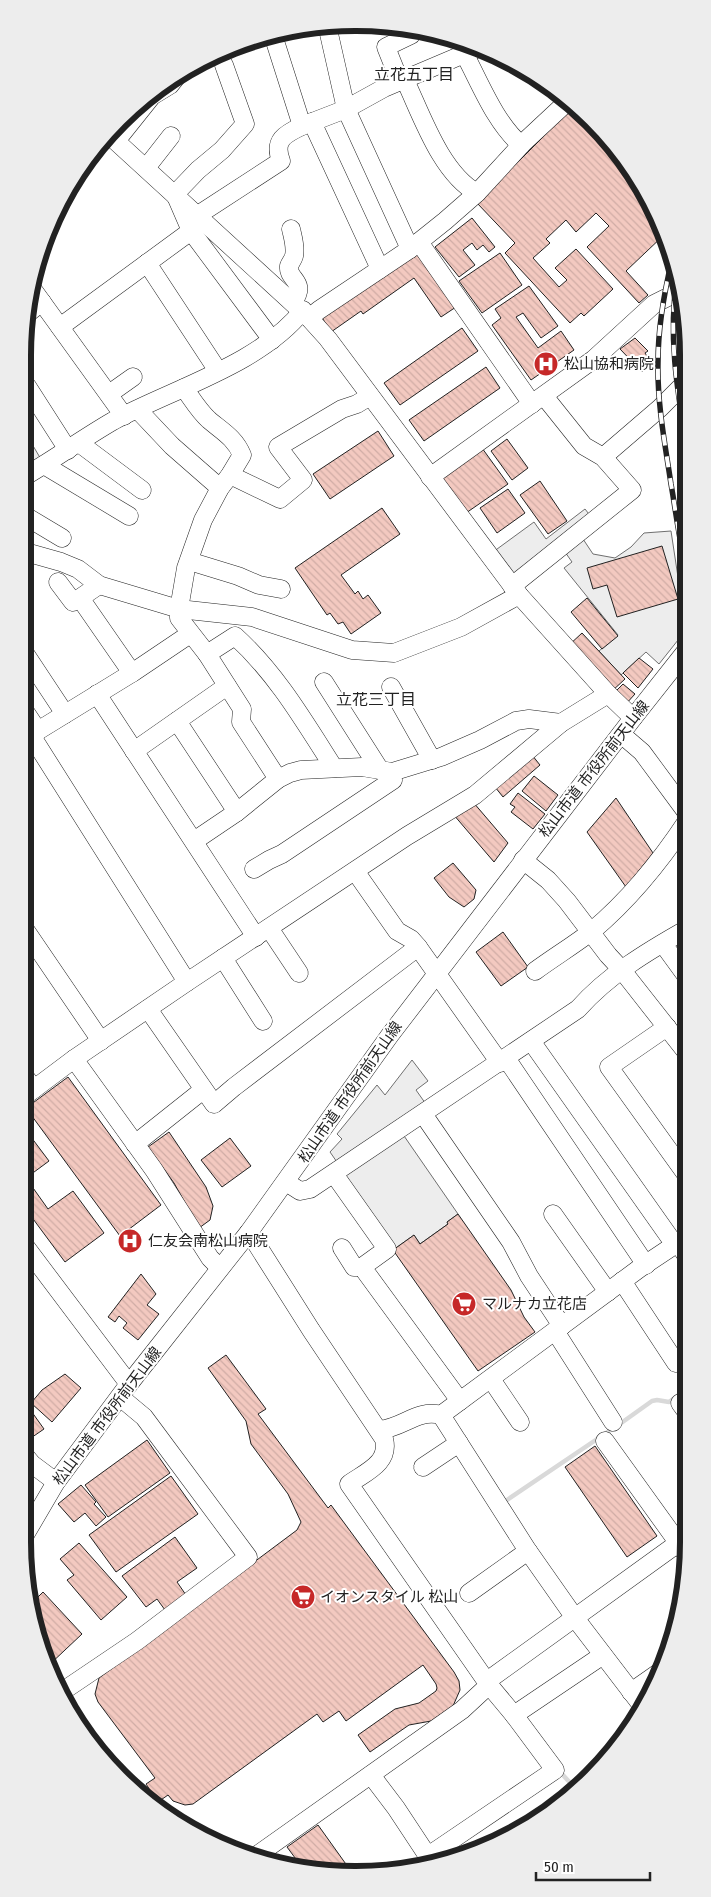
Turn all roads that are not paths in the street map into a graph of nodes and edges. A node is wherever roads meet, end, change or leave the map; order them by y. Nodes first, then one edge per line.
1 (329, 33) edge
2 (410, 36) edge
3 (275, 41) edge
4 (470, 52) edge
5 (224, 65) dead end
6 (402, 81) junction
7 (562, 106) edge
8 (346, 109) junction
9 (307, 124) junction
10 (171, 136) dead end
11 (114, 140) edge
12 (521, 145) junction
13 (146, 168) junction
14 (477, 193) junction
15 (175, 194) junction
16 (198, 215) junction
17 (291, 229) dead end
18 (190, 231) junction
19 (415, 245) junction
20 (146, 263) junction
21 (380, 269) junction
22 (674, 294) edge
23 (35, 308) edge
24 (302, 310) junction
25 (60, 326) junction
26 (272, 340) junction
27 (218, 370) junction
28 (134, 376) dead end
29 (184, 388) junction
30 (680, 388) edge
31 (31, 391) edge
32 (109, 394) junction
33 (370, 396) junction
34 (538, 400) junction
35 (131, 413) junction
36 (73, 447) junction
37 (603, 457) junction
38 (44, 465) junction
39 (31, 473) edge
40 (430, 477) junction
41 (225, 481) junction
42 (142, 490) dead end
43 (129, 516) dead end
44 (31, 519) edge
45 (62, 538) dead end
46 (31, 554) edge
47 (189, 561) junction
48 (58, 582) dead end
49 (99, 585) junction
50 (281, 589) dead end
51 (516, 590) junction
52 (73, 602) junction
53 (179, 609) junction
54 (190, 634) junction
55 (207, 654) junction
56 (680, 659) edge
57 (31, 662) edge
58 (132, 672) junction
59 (324, 682) dead end
60 (227, 686) junction
61 (391, 687) dead end
62 (97, 694) junction
63 (608, 694) junction
64 (65, 714) junction
65 (633, 718) junction
66 (177, 721) junction
67 (561, 723) junction
68 (31, 734) edge
69 (621, 734) junction
70 (31, 737) edge
71 (134, 751) junction
72 (432, 760) junction
73 (334, 768) junction
74 (384, 771) junction
75 (278, 779) junction
76 (680, 804) edge
77 (237, 812) junction
78 (680, 831) edge
79 (194, 841) junction
80 (523, 860) junction
81 (254, 869) dead end
82 (355, 871) junction
83 (591, 932) junction
84 (262, 933) junction
85 (680, 933) edge
86 (31, 938) edge
87 (663, 944) junction
88 (418, 947) junction
89 (224, 958) junction
90 (680, 967) edge
91 (621, 969) junction
92 (535, 971) dead end
93 (300, 973) dead end
94 (436, 974) junction
95 (187, 982) junction
96 (148, 1009) junction
97 (264, 1021) dead end
98 (667, 1027) junction
99 (101, 1041) junction
100 (531, 1041) junction
101 (680, 1044) edge
102 (74, 1059) junction
103 (503, 1060) junction
104 (203, 1090) junction
105 (31, 1092) edge
106 (424, 1114) junction
107 (135, 1144) junction
108 (680, 1166) edge
109 (334, 1174) junction
110 (286, 1182) junction
111 (553, 1214) dead end
112 (249, 1232) junction
113 (680, 1241) edge
114 (342, 1248) dead end
115 (31, 1255) edge
116 (646, 1264) junction
117 (362, 1267) junction
118 (220, 1268) junction
119 (622, 1281) junction
120 (608, 1292) junction
121 (558, 1329) junction
122 (676, 1363) dead end
123 (491, 1379) junction
124 (124, 1391) junction
125 (460, 1401) junction
126 (441, 1415) junction
127 (520, 1422) dead end
128 (612, 1422) dead end
129 (379, 1430) junction
130 (605, 1441) dead end
131 (459, 1443) junction
132 (31, 1463) edge
133 (423, 1467) dead end
134 (56, 1482) junction
135 (31, 1525) edge
136 (680, 1538) edge
137 (680, 1549) edge
138 (528, 1551) junction
139 (469, 1593) dead end
140 (575, 1618) junction
141 (603, 1655) junction
142 (648, 1680) edge
143 (488, 1683) junction
144 (67, 1688) edge
145 (631, 1692) junction
146 (638, 1701) edge
147 (514, 1715) junction
148 (371, 1775) junction
149 (261, 1852) edge
150 (437, 1855) edge
151 (429, 1857) edge

1 - 8 street
2 - 6 street
3 - 9 street
4 - 6 street
4 - 12 street
5 - 15 street
6 - 8 street
6 - 14 street
7 - 12 street
8 - 9 street
8 - 19 street
9 - 16 street
9 - 21 street
10 - 13 street
11 - 13 street
12 - 14 street
13 - 15 street
14 - 19 street
15 - 16 street
15 - 18 street
16 - 24 street
17 - 24 street
18 - 20 street
18 - 26 street
19 - 21 street
19 - 34 street
20 - 25 street
20 - 27 street
21 - 24 street
22 - 34 street
23 - 25 street
24 - 26 street
24 - 33 street
25 - 32 street
26 - 27 street
27 - 29 street
28 - 32 street
29 - 35 street
29 - 41 street
30 - 37 street
31 - 36 street
32 - 35 street
33 - 40 street
33 - 41 street
34 - 37 street
34 - 40 street
35 - 36 street
35 - 41 street
36 - 38 street
36 - 42 street
37 - 51 street
38 - 39 street
38 - 43 street
40 - 51 street
41 - 47 street
44 - 45 street
46 - 49 street
47 - 50 street
47 - 53 street
48 - 52 street
49 - 52 street
49 - 53 street
51 - 53 street
51 - 63 street
52 - 58 street
53 - 54 street
54 - 55 street
54 - 58 street
55 - 60 street
55 - 73 street
56 - 65 street, 松山市道 市役所前天山線
57 - 64 street
58 - 62 street
59 - 74 street
60 - 66 street
60 - 75 street
61 - 72 street
62 - 64 street
62 - 71 street
63 - 65 street
63 - 67 street
64 - 68 street
65 - 69 street, 松山市道 市役所前天山線
66 - 71 street
66 - 77 street
67 - 72 street
67 - 82 street
69 - 76 street
69 - 80 street, 松山市道 市役所前天山線
70 - 95 street
71 - 79 street
72 - 74 street
73 - 74 street
73 - 75 street
74 - 81 street
75 - 77 street
77 - 79 street
78 - 83 street
79 - 84 street
80 - 83 street
80 - 94 street, 松山市道 市役所前天山線
82 - 84 street
82 - 88 street
83 - 91 street
83 - 92 street
84 - 89 street
84 - 93 street
85 - 87 street
86 - 99 street
87 - 90 street
87 - 91 street
88 - 94 street
88 - 104 street
89 - 95 street
89 - 97 street
91 - 98 street
91 - 100 street
94 - 103 street
94 - 110 street, 松山市道 市役所前天山線
95 - 96 street
96 - 99 street
96 - 104 street
98 - 101 street
98 - 108 street
99 - 102 street
100 - 103 street
100 - 113 street
102 - 105 street
102 - 107 street
103 - 106 street
103 - 116 street
104 - 107 street
106 - 109 street
106 - 121 street
107 - 118 street
109 - 110 street
109 - 117 street
110 - 112 street, 松山市道 市役所前天山線
111 - 120 street
112 - 118 street, 松山市道 市役所前天山線
112 - 129 street
113 - 116 street
114 - 117 street
115 - 124 street
116 - 119 street
117 - 125 street
118 - 124 street, 松山市道 市役所前天山線
119 - 120 street
119 - 122 street
120 - 121 street
121 - 123 street
121 - 128 street
123 - 125 street
123 - 127 street
124 - 134 street, 松山市道 市役所前天山線
124 - 144 street
125 - 126 street
126 - 129 street
126 - 131 street
129 - 143 street
130 - 136 street
131 - 133 street
131 - 138 street
132 - 134 street
134 - 135 street, 松山市道 市役所前天山線
137 - 140 street
138 - 139 street
138 - 140 street
140 - 141 street
140 - 143 street
141 - 145 street
141 - 147 street
142 - 145 street
143 - 147 street
143 - 148 street
145 - 146 street
147 - 150 street
148 - 149 street
148 - 151 street

